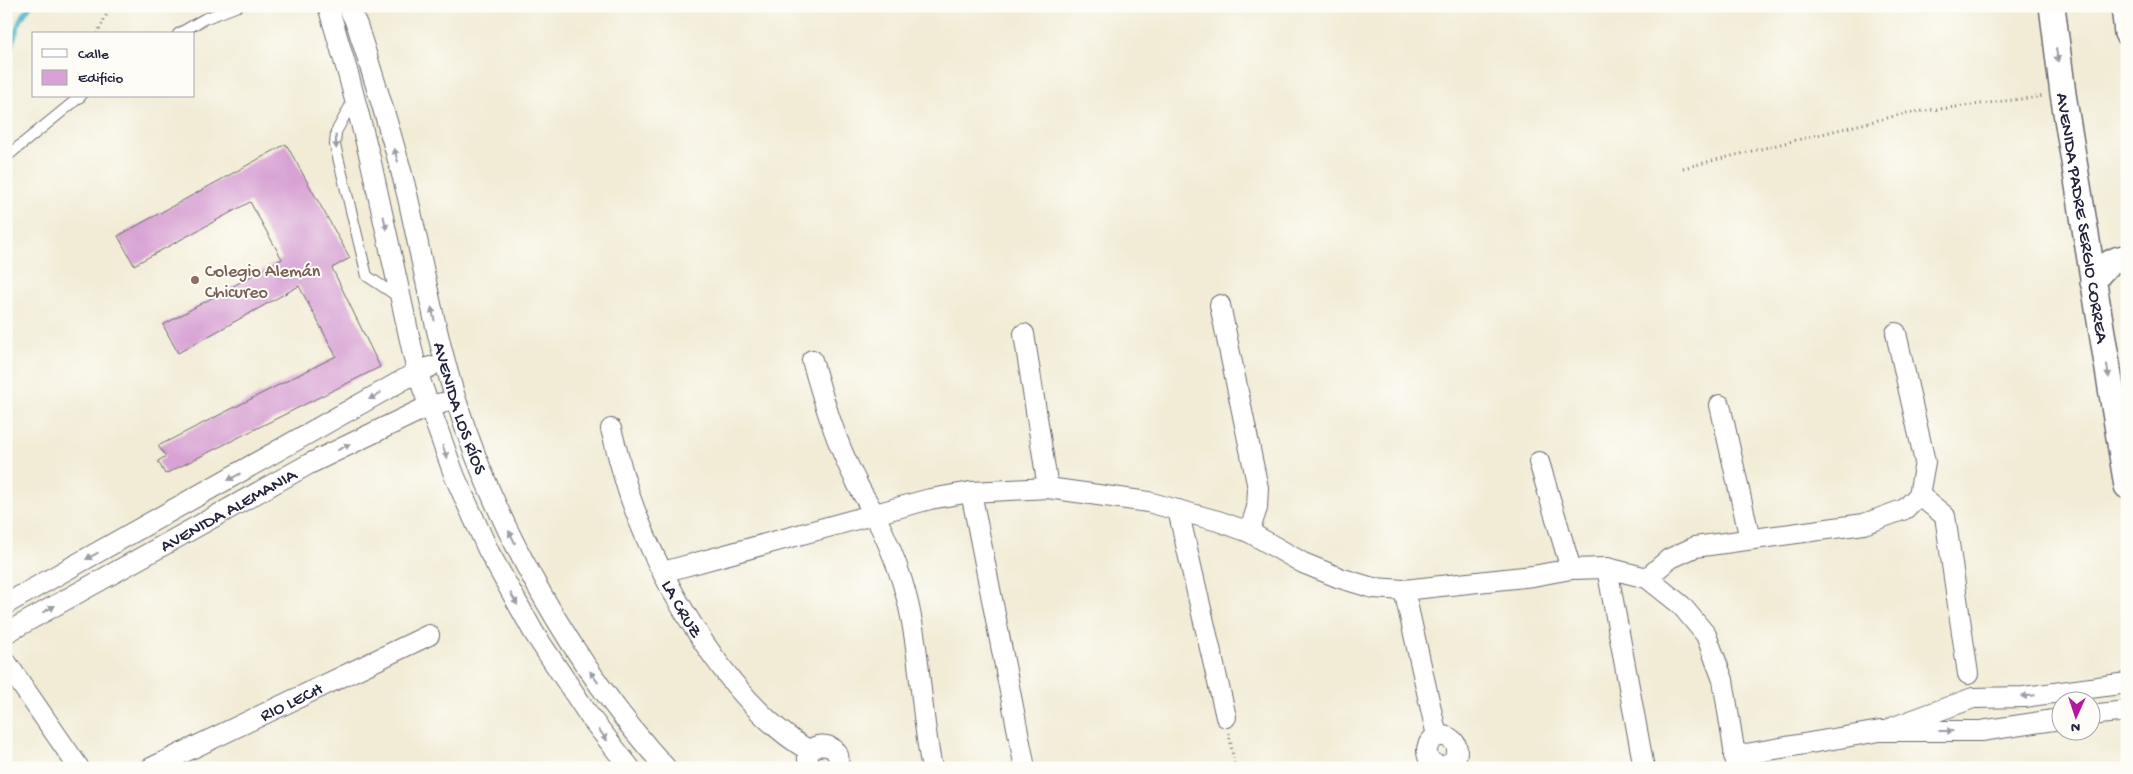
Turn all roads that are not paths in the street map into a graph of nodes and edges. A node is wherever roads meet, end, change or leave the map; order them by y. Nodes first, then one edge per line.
1 (238, 6) edge
2 (328, 6) edge
3 (348, 6) edge
4 (2052, 6) edge
5 (2124, 6) edge
6 (182, 32) edge
7 (2127, 33) edge
8 (370, 66) junction
9 (348, 73) junction
10 (79, 98) edge
11 (354, 98) junction
12 (6, 157) edge
13 (2127, 258) edge
14 (2093, 282) junction
15 (401, 299) junction
16 (1220, 305) dead end
17 (1896, 333) dead end
18 (1024, 334) dead end
19 (812, 360) dead end
20 (444, 361) junction
21 (417, 372) junction
22 (455, 399) junction
23 (1720, 405) dead end
24 (429, 406) junction
25 (611, 429) dead end
26 (298, 441) junction
27 (1539, 462) dead end
28 (309, 464) junction
29 (2127, 486) edge
30 (1048, 488) junction
31 (971, 492) junction
32 (1919, 495) junction
33 (1178, 510) junction
34 (874, 514) junction
35 (1249, 532) junction
36 (123, 539) junction
37 (1750, 539) junction
38 (135, 561) junction
39 (1607, 568) junction
40 (1571, 569) junction
41 (664, 572) junction
42 (1646, 578) junction
43 (1404, 590) junction
44 (10, 598) edge
45 (6, 633) edge
46 (429, 635) dead end
47 (6, 662) edge
48 (1968, 674) dead end
49 (2127, 683) edge
50 (2094, 688) junction
51 (2094, 692) edge
52 (2127, 711) edge
53 (2100, 714) edge
54 (1226, 717) road end
55 (2050, 721) edge
56 (1880, 732) junction
57 (1437, 736) dead end
58 (644, 744) junction
59 (810, 760) edge
60 (1735, 762) edge
61 (627, 764) edge
62 (79, 768) edge
63 (151, 768) edge
64 (666, 768) edge
65 (836, 768) edge
66 (932, 768) edge
67 (1025, 768) edge
68 (1644, 768) edge

1 - 6 lane
2 - 9 street, AVENIDA LOS RÍOS
3 - 8 street, AVENIDA LOS RÍOS
4 -> 14 street, AVENIDA PADRE SERGIO CORREA
5 - 7 street
8 - 9 street
20 -> 8 street, AVENIDA LOS RÍOS
9 - 11 street, AVENIDA LOS RÍOS
10 - 12 lane
11 -> 15 street, AVENIDA LOS RÍOS
11 -> 15 lane
13 - 14 street
14 -> 29 street, AVENIDA PADRE SERGIO CORREA
15 - 21 street, AVENIDA LOS RÍOS
16 - 35 street
17 - 32 street
18 - 30 street
19 - 34 street
20 - 21 street, AVENIDA ALEMANIA
20 - 22 street, AVENIDA LOS RÍOS
21 - 24 street, AVENIDA LOS RÍOS
21 -> 26 street, AVENIDA ALEMANIA
22 - 24 street, AVENIDA ALEMANIA
58 -> 22 street, AVENIDA LOS RÍOS
23 - 37 street
28 -> 24 street, AVENIDA ALEMANIA
24 -> 61 street, AVENIDA LOS RÍOS
25 - 41 street, LA CRUZ
26 - 28 street
26 -> 36 street, AVENIDA ALEMANIA
27 - 40 street
28 - 38 street, AVENIDA ALEMANIA
30 - 31 street
30 - 33 street
31 - 34 street
31 - 67 street
32 - 37 street
32 - 48 street
33 - 35 street
33 - 54 street
34 - 41 street
34 - 66 street
35 - 43 street
36 - 38 street
36 -> 44 street, AVENIDA ALEMANIA
37 - 42 street
45 -> 38 street, AVENIDA ALEMANIA
39 - 40 street
39 - 42 street
39 - 68 street
40 - 43 street
41 - 59 street, LA CRUZ
42 - 60 street
43 - 57 street
46 - 63 street, RIO LECH
47 - 62 street
49 - 50 street
50 - 51 street
50 -> 56 street
52 - 53 street
56 -> 55 street
56 - 60 street
58 - 61 street
58 - 64 street, AVENIDA LOS RÍOS
59 - 65 street

